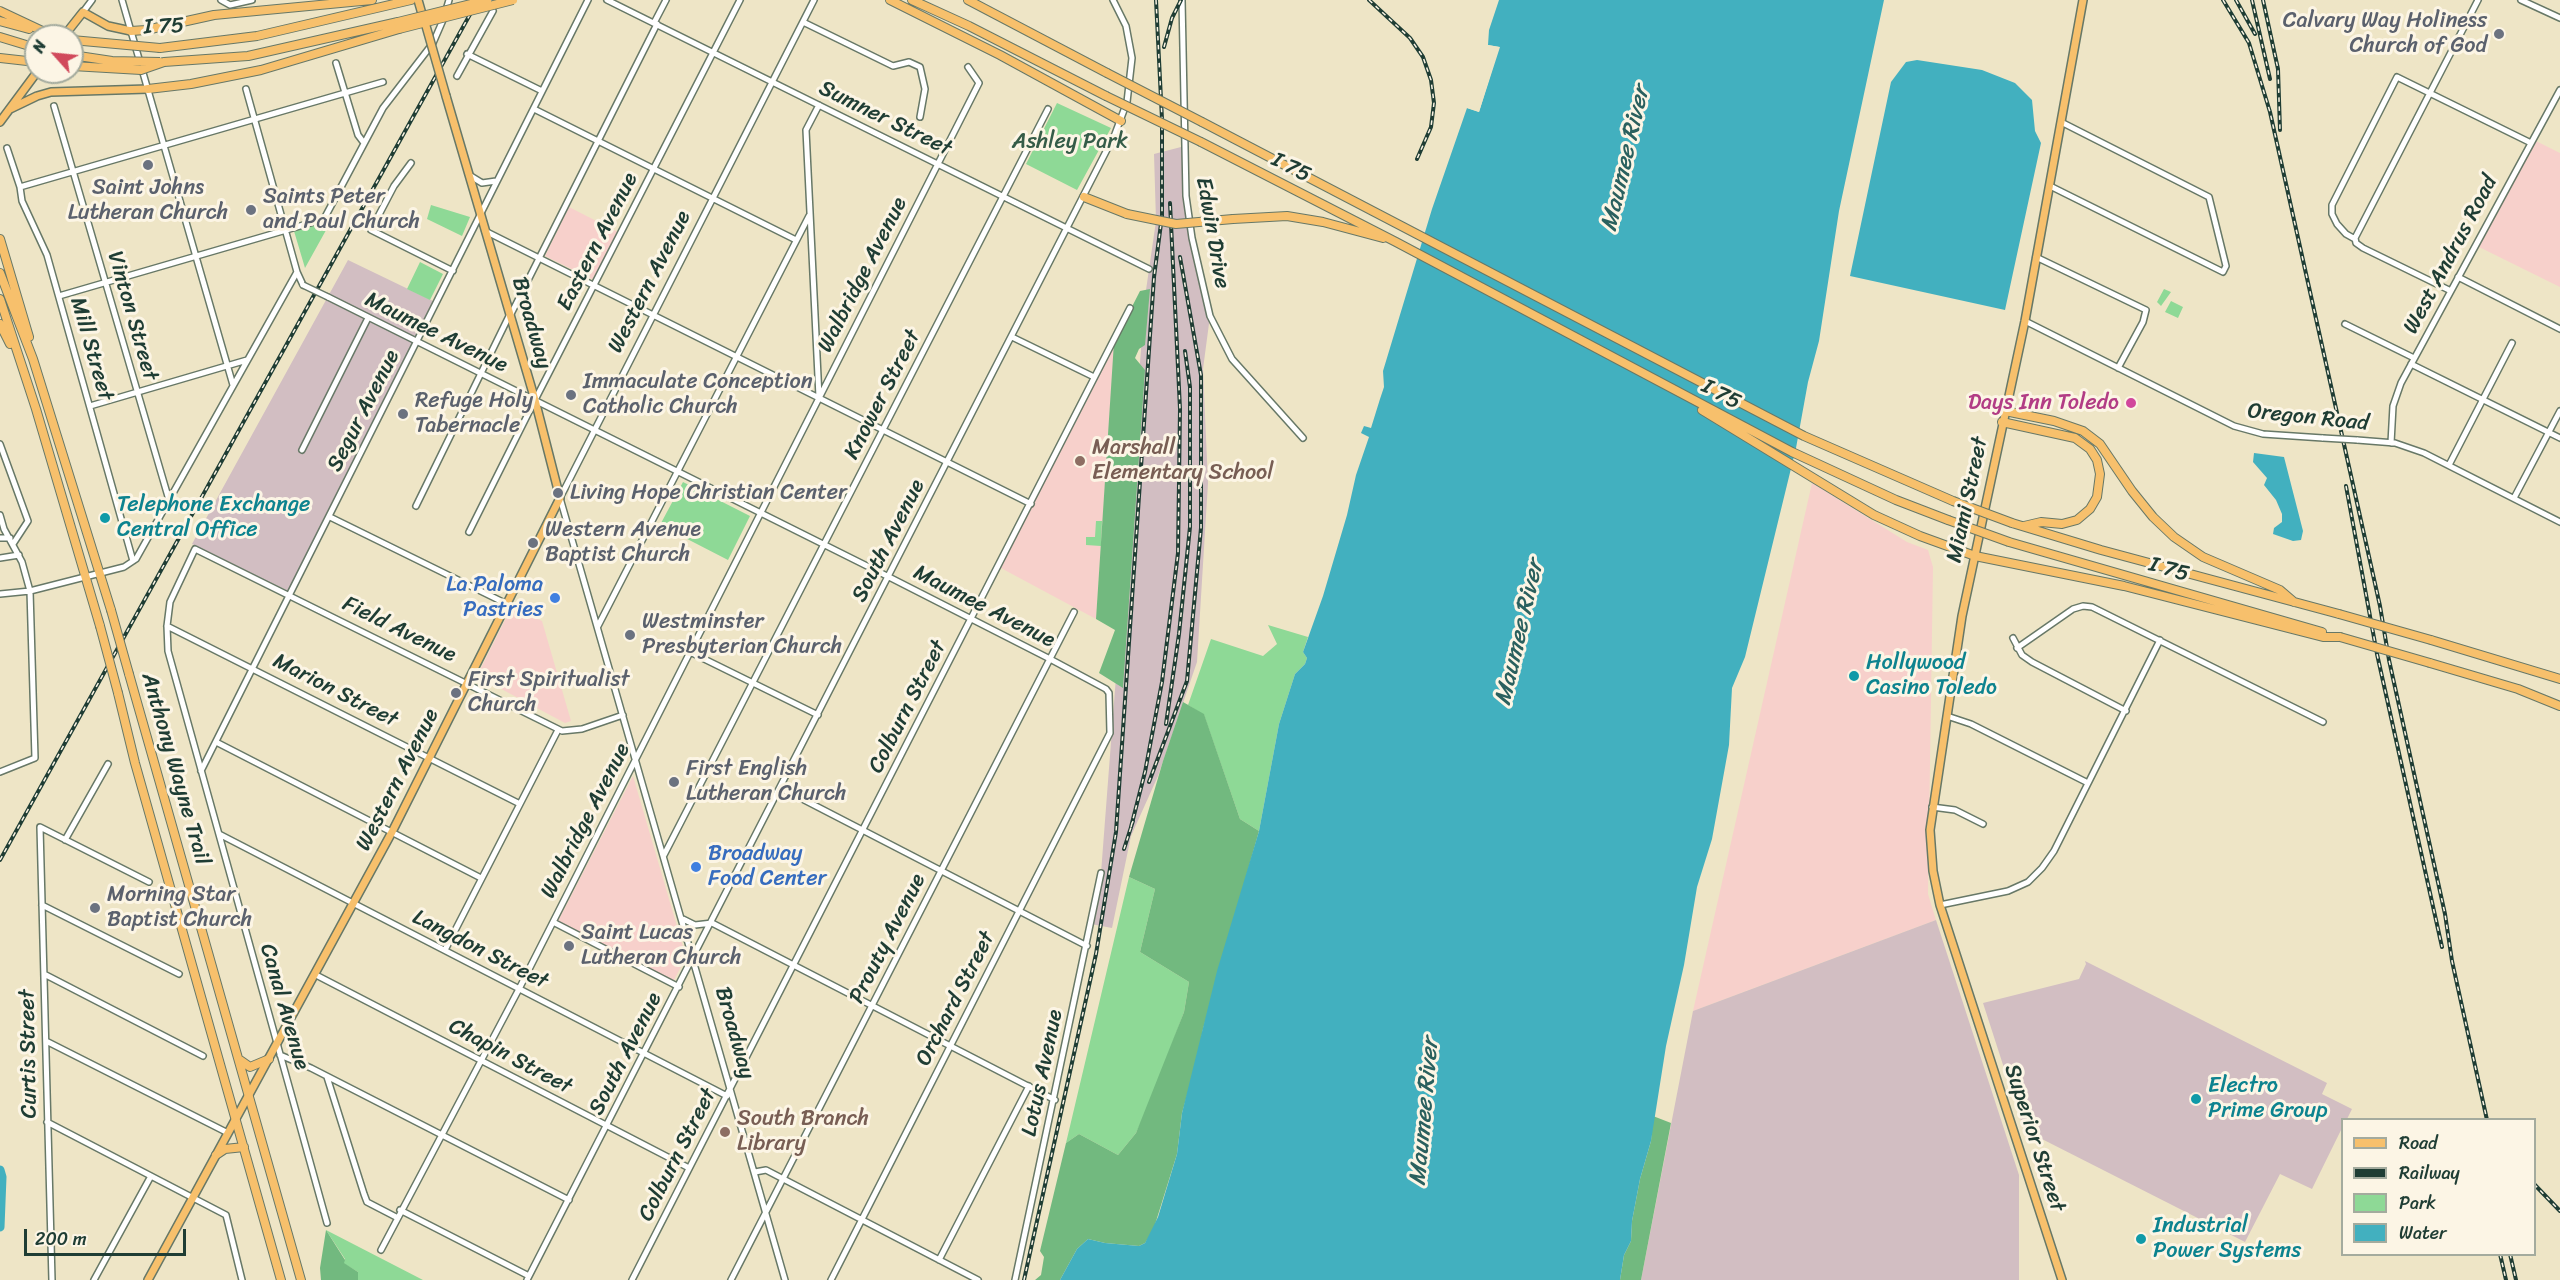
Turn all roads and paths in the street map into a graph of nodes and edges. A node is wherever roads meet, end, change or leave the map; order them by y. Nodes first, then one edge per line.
1 (90, 0) edge
2 (122, 0) edge
3 (252, 0) edge
4 (372, 0) edge
5 (411, 0) edge
6 (418, 0) edge
7 (449, 0) edge
8 (487, 0) edge
9 (513, 0) edge
10 (588, 0) edge
11 (607, 0) edge
12 (666, 0) edge
13 (740, 0) edge
14 (814, 0) edge
15 (890, 0) edge
16 (912, 0) edge
17 (1113, 0) edge
18 (1182, 0) edge
19 (2083, 0) edge
20 (2478, 0) edge
21 (2521, 0) edge
22 (222, 1) edge
23 (971, 1) edge
24 (0, 11) edge
25 (83, 12) junction
26 (493, 12) dead end
27 (2560, 18) edge
28 (0, 21) edge
29 (803, 22) junction
30 (27, 24) edge
31 (74, 24) edge
32 (655, 24) junction
33 (398, 25) junction
34 (24, 28) edge
35 (131, 31) junction
36 (0, 37) edge
37 (84, 41) edge
38 (24, 44) edge
39 (713, 52) junction
40 (467, 54) junction
41 (84, 57) edge
42 (0, 58) edge
43 (24, 61) edge
44 (165, 62) junction
45 (336, 63) dead end
46 (84, 67) edge
47 (968, 67) dead end
48 (456, 76) dead end
49 (772, 81) junction
50 (383, 82) dead end
51 (28, 84) edge
52 (148, 89) junction
53 (246, 89) dead end
54 (2560, 90) edge
55 (542, 91) junction
56 (345, 93) junction
57 (2429, 93) junction
58 (819, 105) junction
59 (54, 106) dead end
60 (10, 109) junction
61 (534, 109) junction
62 (1048, 109) dead end
63 (920, 117) dead end
64 (255, 119) junction
65 (1121, 121) junction
66 (0, 122) edge
67 (2061, 122) junction
68 (598, 141) junction
69 (364, 143) junction
70 (2531, 143) junction
71 (164, 146) junction
72 (8, 148) dead end
73 (411, 163) dead end
74 (938, 164) junction
75 (654, 168) junction
76 (73, 172) junction
77 (469, 175) junction
78 (498, 180) junction
79 (2050, 186) junction
80 (20, 187) junction
81 (1003, 196) junction
82 (1084, 197) junction
83 (713, 198) junction
84 (481, 214) junction
85 (809, 216) junction
86 (286, 229) junction
87 (1068, 229) junction
88 (485, 231) junction
89 (0, 239) edge
90 (2355, 239) junction
91 (796, 240) junction
92 (1396, 242) junction
93 (196, 256) junction
94 (2036, 257) junction
95 (540, 258) junction
96 (1149, 269) dead end
97 (453, 271) junction
98 (297, 272) junction
99 (0, 273) edge
100 (2458, 277) junction
101 (105, 282) junction
102 (595, 285) junction
103 (2451, 291) junction
104 (59, 296) junction
105 (0, 299) edge
106 (1130, 308) dead end
107 (510, 315) junction
108 (653, 315) junction
109 (368, 318) junction
110 (2025, 321) junction
111 (0, 324) edge
112 (2345, 324) dead end
113 (2560, 328) edge
114 (1012, 337) junction
115 (417, 342) junction
116 (2512, 343) dead end
117 (736, 356) junction
118 (33, 358) junction
119 (248, 360) junction
120 (2413, 361) junction
121 (228, 366) junction
122 (2118, 368) junction
123 (21, 369) junction
124 (481, 373) junction
125 (1094, 377) junction
126 (1650, 378) junction
127 (234, 385) junction
128 (137, 392) junction
129 (819, 398) junction
130 (535, 400) junction
131 (2482, 400) junction
132 (90, 406) junction
133 (2004, 411) junction
134 (2560, 411) edge
135 (2002, 422) junction
136 (594, 430) junction
137 (883, 430) junction
138 (2548, 432) junction
139 (1303, 438) dead end
140 (2560, 438) edge
141 (2391, 443) junction
142 (0, 444) edge
143 (302, 450) dead end
144 (948, 463) junction
145 (2449, 465) junction
146 (678, 472) junction
147 (560, 498) junction
148 (2514, 498) junction
149 (169, 500) junction
150 (1031, 504) junction
151 (416, 506) dead end
152 (761, 513) junction
153 (0, 515) edge
154 (330, 517) junction
155 (2560, 522) edge
156 (2023, 526) junction
157 (469, 532) dead end
158 (0, 538) edge
159 (10, 538) junction
160 (13, 544) junction
161 (824, 545) junction
162 (195, 549) joint
163 (19, 555) junction
164 (1975, 555) junction
165 (0, 558) edge
166 (131, 563) junction
167 (99, 572) junction
168 (86, 575) junction
169 (889, 578) junction
170 (30, 591) junction
171 (0, 594) edge
172 (290, 595) junction
173 (2294, 602) junction
174 (507, 604) junction
175 (1074, 612) dead end
176 (972, 619) junction
177 (166, 626) junction
178 (598, 626) junction
179 (2340, 637) junction
180 (2013, 638) dead end
181 (2160, 640) junction
182 (2017, 648) junction
183 (690, 652) junction
184 (1050, 659) junction
185 (252, 669) junction
186 (2560, 679) edge
187 (467, 682) junction
188 (753, 683) junction
189 (2560, 706) edge
190 (2126, 711) junction
191 (623, 715) junction
192 (818, 716) junction
193 (1947, 716) junction
194 (2323, 722) dead end
195 (558, 730) junction
196 (1110, 733) joint
197 (216, 742) junction
198 (430, 757) junction
199 (636, 759) junction
200 (108, 764) dead end
201 (201, 771) junction
202 (0, 772) edge
203 (2088, 783) junction
204 (781, 788) junction
205 (520, 804) junction
206 (1932, 807) junction
207 (1983, 824) dead end
208 (863, 830) junction
209 (392, 832) junction
210 (219, 834) junction
211 (65, 840) junction
212 (664, 855) junction
213 (941, 871) junction
214 (1101, 873) dead end
215 (481, 878) junction
216 (149, 882) dead end
217 (354, 904) junction
218 (1940, 904) junction
219 (42, 905) junction
220 (1019, 911) junction
221 (682, 920) junction
222 (553, 922) junction
223 (712, 923) junction
224 (1087, 946) junction
225 (445, 951) junction
226 (694, 958) junction
227 (793, 965) junction
228 (44, 974) junction
229 (179, 974) dead end
230 (316, 975) junction
231 (679, 987) junction
232 (519, 989) junction
233 (872, 1005) junction
234 (1974, 1006) joint
235 (46, 1041) junction
236 (277, 1044) junction
237 (951, 1046) junction
238 (644, 1053) junction
239 (280, 1055) junction
240 (203, 1056) dead end
241 (269, 1059) junction
242 (240, 1060) junction
243 (482, 1061) junction
244 (327, 1077) junction
245 (1029, 1086) junction
246 (731, 1088) junction
247 (250, 1095) junction
248 (726, 1096) junction
249 (1055, 1100) junction
250 (236, 1120) junction
251 (47, 1122) junction
252 (607, 1126) junction
253 (228, 1133) junction
254 (441, 1135) junction
255 (243, 1148) junction
256 (216, 1155) junction
257 (689, 1168) junction
258 (755, 1172) junction
259 (151, 1176) junction
260 (783, 1179) junction
261 (193, 1198) junction
262 (568, 1200) junction
263 (400, 1210) junction
264 (765, 1213) junction
265 (396, 1217) junction
266 (862, 1219) junction
267 (327, 1223) dead end
268 (381, 1250) dead end
269 (939, 1260) junction
270 (528, 1278) edge
271 (52, 1280) edge
272 (94, 1280) edge
273 (148, 1280) edge
274 (242, 1280) edge
275 (280, 1280) edge
276 (301, 1280) edge
277 (632, 1280) edge
278 (731, 1280) edge
279 (785, 1280) edge
280 (831, 1280) edge
281 (978, 1280) edge
282 (1015, 1280) edge
283 (2062, 1280) edge

1 - 25 street
2 - 35 street
3 - 22 street
4 - 35 highway
5 - 37 highway, I 75, bridge
6 - 77 main road, Broadway, bridge
7 - 69 street
8 - 33 highway, I 75, bridge
9 - 33 highway, bridge
10 - 55 street, Segur Avenue
11 - 32 street, Sumner Street
12 - 32 street
13 - 39 street, Eastern Avenue
14 - 29 street, Western Avenue
15 - 65 highway
16 - 92 highway, I 75 / I 75, bridge
17 - 65 street, South Avenue
18 - 139 street, Edwin Drive
19 - 67 main road, Miami Street
20 - 57 street
21 - 27 street
23 - 156 highway, I 75, bridge
24 - 30 highway
25 - 31 main road
25 - 35 main road
26 - 40 street
28 - 34 highway
29 - 49 street, Western Avenue
29 - 63 street
32 - 39 street, Sumner Street
32 - 68 street
33 - 44 highway, I 75
33 - 52 highway
35 - 52 street
36 - 38 highway
39 - 49 street, Sumner Street
39 - 75 street, Eastern Avenue
40 - 48 street
40 - 55 street
41 - 44 highway, I 75, bridge
42 - 43 highway
44 - 46 highway, bridge
45 - 56 street
47 - 74 street, Walbridge Avenue
49 - 58 street, Sumner Street
49 - 83 street, Western Avenue
50 - 56 street
51 - 60 main road
52 - 60 main road
52 - 71 street
53 - 64 street, Maumee Avenue
54 - 70 street, West Andrus Road
55 - 61 street, Segur Avenue
56 - 64 street
56 - 69 street
57 - 70 street
57 - 90 street
57 - 90 street
58 - 74 street, Sumner Street
58 - 85 street
59 - 76 street, Vinton Street
60 - 66 main road
61 - 68 street
61 - 78 street, Segur Avenue
62 - 81 street, Knower Street
64 - 71 street
64 - 86 street, Maumee Avenue
65 - 82 street, South Avenue
67 - 79 main road, Miami Street
67 - 79 street
68 - 75 street
68 - 95 street
69 - 86 street
70 - 100 street, West Andrus Road
71 - 76 street
71 - 93 street
72 - 80 street, Mill Street
73 - 97 street
74 - 81 street, Sumner Street
74 - 129 street, Walbridge Avenue
75 - 83 street
75 - 102 street, Eastern Avenue
76 - 80 street
76 - 101 street, Vinton Street
77 - 78 street
77 - 84 main road, Broadway
78 - 84 street, Segur Avenue
79 - 94 main road, Miami Street
80 - 104 street, Mill Street
81 - 87 street, Sumner Street
81 - 137 street, Knower Street
82 - 87 street, South Avenue
82 - 92 highway, bridge
83 - 91 street
83 - 108 street, Western Avenue
84 - 88 main road, Broadway
84 - 97 street, Segur Avenue
85 - 91 street
85 - 129 street
86 - 93 street
86 - 98 street, Maumee Avenue
87 - 96 street, Sumner Street
87 - 114 street, South Avenue
88 - 95 street
88 - 107 main road, Broadway
89 - 118 highway
90 - 103 street
91 - 117 street
92 - 126 highway, I 75 / I 75
93 - 101 street
93 - 121 street
94 - 110 main road, Miami Street
94 - 122 street
95 - 102 street
95 - 107 street
97 - 115 street, Segur Avenue
98 - 109 street, Maumee Avenue, bridge
98 - 119 street
99 - 118 highway, Anthony Wayne Trail
100 - 103 street, West Andrus Road
100 - 113 street
101 - 104 street
101 - 128 street, Vinton Street
102 - 108 street
102 - 130 street, Eastern Avenue
103 - 120 street, West Andrus Road
104 - 132 street, Mill Street
105 - 123 highway, Anthony Wayne Trail
106 - 125 street, Colburn Street
107 - 124 street
107 - 130 main road, Broadway
108 - 117 street
108 - 136 street, Western Avenue
109 - 115 street, Maumee Avenue
109 - 143 street
110 - 122 street, Oregon Road
110 - 133 main road, Miami Street
111 - 123 highway
112 - 120 street
114 - 125 street
114 - 144 street, South Avenue
115 - 124 street, Maumee Avenue
115 - 154 street, Segur Avenue
116 - 131 street
117 - 129 street
117 - 146 street
118 - 167 highway, Anthony Wayne Trail
119 - 121 street
119 - 127 street
120 - 131 street
120 - 141 street, West Andrus Road
121 - 127 street
121 - 128 street
122 - 141 street, Oregon Road, bridge
123 - 168 highway, Anthony Wayne Trail
124 - 130 street, Maumee Avenue
124 - 151 street
125 - 150 street, Colburn Street
126 - 164 highway
126 - 179 highway, I 75 / I 75, bridge
127 - 149 street
128 - 132 street
128 - 149 street, Vinton Street
129 - 137 street
129 - 152 street, Walbridge Avenue
130 - 136 street, Maumee Avenue
130 - 147 main road, Broadway
130 - 157 street, Eastern Avenue
131 - 138 street
131 - 145 street
132 - 166 street, Mill Street
133 - 135 main road, Miami Street
133 - 173 highway
134 - 138 street
135 - 156 highway
135 - 164 main road, Miami Street
136 - 146 street, Maumee Avenue
136 - 147 street, Western Avenue
137 - 144 street
137 - 161 street, Knower Street
138 - 140 street
138 - 148 street
141 - 145 street, Oregon Road
142 - 160 street
144 - 150 street
144 - 169 street, South Avenue
145 - 148 street, Oregon Road
146 - 152 street, Maumee Avenue
146 - 178 street
147 - 174 main road, Western Avenue
147 - 178 street, Broadway
148 - 155 street, Oregon Road
149 - 166 street
150 - 176 street, Colburn Street
152 - 161 street, Maumee Avenue
152 - 183 street, Walbridge Avenue
153 - 159 street
154 - 172 street, Segur Avenue
154 - 174 street
156 - 173 highway, I 75
158 - 159 street
159 - 160 street
160 - 163 street
161 - 169 street, Maumee Avenue
161 - 188 street, Knower Street
162 - 172 street, Field Avenue
162 - 177 street, Canal Avenue
163 - 165 street
163 - 170 street
164 - 179 highway
164 - 193 main road, Miami Street
166 - 167 street
167 - 168 street
167 - 242 highway, Anthony Wayne Trail, bridge
168 - 170 street
168 - 250 highway, Anthony Wayne Trail, bridge
169 - 176 street, Maumee Avenue
169 - 192 street, South Avenue
170 - 171 street
170 - 202 street
172 - 185 street, Segur Avenue
172 - 187 street, Field Avenue
173 - 186 highway, I 75, bridge
174 - 187 main road, Western Avenue
175 - 184 street, Prouty Avenue
176 - 184 street, Maumee Avenue
176 - 208 street, Colburn Street
177 - 185 street, Marion Street
177 - 201 street, Canal Avenue
178 - 191 street, Broadway
179 - 189 highway, I 75 / I 75, bridge
180 - 182 street
181 - 182 street
181 - 190 street
181 - 194 street
182 - 190 street
183 - 188 street
183 - 199 street, Walbridge Avenue
184 - 196 street, Maumee Avenue
184 - 213 street, Prouty Avenue
185 - 197 street, Segur Avenue
185 - 198 street, Marion Street
187 - 195 street, Field Avenue
187 - 198 main road, Western Avenue
188 - 192 street
188 - 212 street, Knower Street
190 - 203 street
191 - 195 street
191 - 199 street, Broadway
192 - 204 street, South Avenue
193 - 203 street
193 - 206 main road, Miami Street
195 - 205 street
196 - 220 street, Orchard Street
197 - 201 street, Segur Avenue
197 - 209 street
198 - 205 street, Marion Street
198 - 209 main road, Western Avenue
199 - 212 street, Broadway
199 - 222 street, Walbridge Avenue
200 - 211 street
201 - 210 street, Canal Avenue
203 - 218 street
204 - 208 street
204 - 223 street, South Avenue
205 - 215 street
206 - 207 street
206 - 218 main road, Miami Street
208 - 213 street
208 - 227 street, Colburn Street
209 - 215 street
209 - 217 main road, Western Avenue
210 - 217 street, Langdon Street
210 - 236 street, Canal Avenue
211 - 216 street
211 - 219 street, Curtis Street
212 - 221 street, Broadway
213 - 220 street
213 - 233 street, Prouty Avenue
214 - 224 street, Lotus Avenue
215 - 225 street
217 - 225 street, Langdon Street
217 - 230 main road, Western Avenue
218 - 234 main road, Miami Street
219 - 228 street, Curtis Street
219 - 229 street
220 - 224 street
220 - 237 street, Orchard Street
221 - 223 street
221 - 226 street, Broadway
222 - 231 street
222 - 232 street, Walbridge Avenue
223 - 226 street, South Avenue
223 - 227 street
224 - 249 street, Lotus Avenue
225 - 232 street, Langdon Street
226 - 231 street, South Avenue
226 - 246 street, Broadway
227 - 233 street
227 - 246 street, Colburn Street
228 - 235 street, Curtis Street
228 - 240 street
230 - 236 main road, Western Avenue
230 - 243 street, Chapin Street
231 - 238 street, South Avenue
232 - 238 street, Langdon Street
232 - 243 street, Walbridge Avenue
233 - 237 street
233 - 260 street, Prouty Avenue
234 - 283 main road, Superior Street
235 - 251 street, Curtis Street
235 - 253 street
236 - 239 street, Canal Avenue
236 - 241 main road, Western Avenue
237 - 245 street
237 - 266 street, Orchard Street
238 - 248 street, Langdon Street
238 - 252 street, South Avenue
239 - 244 street
239 - 267 street, Canal Avenue
241 - 242 highway
241 - 247 main road, Western Avenue
242 - 247 highway, Anthony Wayne Trail
243 - 252 street, Chapin Street
243 - 254 street, Walbridge Avenue
244 - 254 street
244 - 265 street
245 - 249 street
245 - 269 street
246 - 248 street, Colburn Street
246 - 258 street, Broadway
247 - 250 main road, Western Avenue
247 - 276 highway, Anthony Wayne Trail
248 - 257 street, Colburn Street
249 - 282 street, Lotus Avenue
250 - 253 main road, Western Avenue
250 - 255 highway, Anthony Wayne Trail
251 - 259 street
251 - 271 street, Curtis Street
252 - 257 street, Chapin Street
252 - 262 street, South Avenue
253 - 256 main road, Western Avenue
254 - 262 street
254 - 263 street, Walbridge Avenue
255 - 256 highway
255 - 275 highway, Anthony Wayne Trail
256 - 261 main road, Western Avenue
257 - 277 street, Colburn Street
258 - 260 street
258 - 264 street, Broadway
259 - 261 street
259 - 272 street
260 - 264 street, Prouty Avenue
260 - 266 street
261 - 273 main road, Western Avenue
261 - 274 street
262 - 270 street, South Avenue
263 - 265 street, Walbridge Avenue
263 - 270 street
264 - 278 street, Prouty Avenue
264 - 279 street, Broadway
265 - 268 street, Walbridge Avenue
266 - 269 street
266 - 280 street, Orchard Street
269 - 281 street

